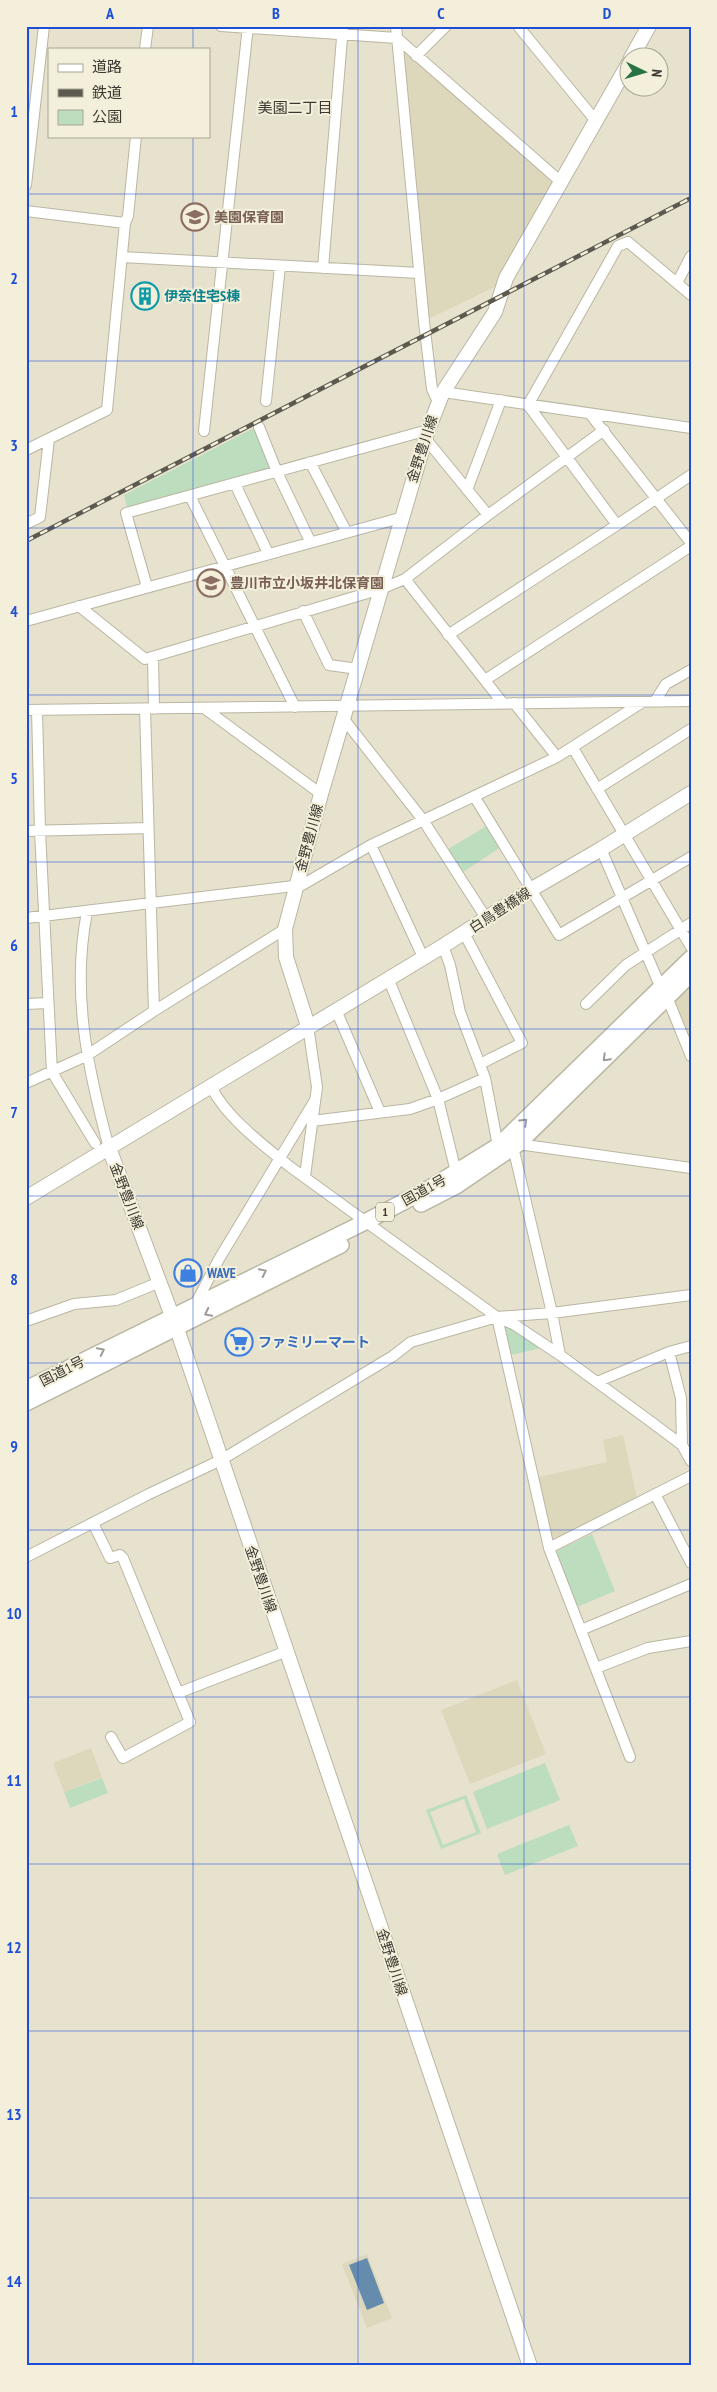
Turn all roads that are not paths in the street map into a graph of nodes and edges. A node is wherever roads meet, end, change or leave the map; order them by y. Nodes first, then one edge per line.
1 (44, 26) edge
2 (148, 26) edge
3 (221, 26) edge
4 (396, 26) edge
5 (446, 26) edge
6 (518, 26) edge
7 (649, 26) edge
8 (248, 27) edge
9 (342, 30) edge
10 (397, 38) junction
11 (145, 48) edge
12 (637, 48) edge
13 (416, 56) junction
14 (44, 66) edge
15 (620, 79) edge
16 (596, 121) junction
17 (136, 138) edge
18 (562, 182) junction
19 (26, 185) edge
20 (26, 211) edge
21 (125, 224) junction
22 (691, 256) edge
23 (122, 257) junction
24 (223, 263) junction
25 (280, 266) junction
26 (323, 268) junction
27 (419, 273) junction
28 (677, 283) junction
29 (691, 295) edge
30 (441, 397) junction
31 (501, 400) junction
32 (266, 401) dead end
33 (528, 405) junction
34 (590, 414) junction
35 (259, 427) dead end
36 (691, 428) edge
37 (604, 430) junction
38 (204, 431) dead end
39 (426, 434) junction
40 (49, 439) junction
41 (26, 450) edge
42 (568, 458) junction
43 (310, 462) junction
44 (277, 472) junction
45 (691, 475) edge
46 (235, 484) junction
47 (467, 490) junction
48 (190, 496) junction
49 (657, 498) junction
50 (488, 515) junction
51 (400, 518) junction
52 (26, 524) edge
53 (617, 525) junction
54 (346, 532) junction
55 (310, 541) junction
56 (691, 545) edge
57 (268, 553) junction
58 (224, 565) junction
59 (405, 579) junction
60 (147, 587) junction
61 (382, 589) junction
62 (79, 606) junction
63 (304, 611) junction
64 (26, 621) edge
65 (255, 626) junction
66 (448, 635) junction
67 (153, 658) junction
68 (358, 669) junction
69 (691, 670) edge
70 (485, 680) junction
71 (655, 701) junction
72 (691, 701) edge
73 (502, 702) junction
74 (514, 703) junction
75 (641, 703) junction
76 (295, 707) junction
77 (204, 708) junction
78 (149, 709) junction
79 (32, 710) edge
80 (345, 712) junction
81 (691, 729) edge
82 (573, 748) junction
83 (557, 757) junction
84 (597, 789) junction
85 (691, 793) edge
86 (320, 794) junction
87 (474, 796) junction
88 (423, 820) junction
89 (148, 828) junction
90 (26, 831) edge
91 (40, 831) junction
92 (624, 834) junction
93 (372, 845) junction
94 (601, 849) junction
95 (691, 857) edge
96 (652, 881) junction
97 (295, 887) junction
98 (532, 889) junction
99 (623, 898) junction
100 (150, 905) junction
101 (87, 912) junction
102 (43, 916) junction
103 (26, 918) edge
104 (486, 918) junction
105 (691, 923) edge
106 (284, 929) junction
107 (680, 929) junction
108 (464, 933) junction
109 (443, 946) junction
110 (691, 947) edge
111 (646, 951) junction
112 (423, 958) junction
113 (691, 958) edge
114 (691, 974) edge
115 (388, 978) junction
116 (664, 992) junction
117 (48, 1003) junction
118 (26, 1004) edge
119 (586, 1004) dead end
120 (336, 1010) junction
121 (154, 1011) junction
122 (308, 1026) junction
123 (86, 1056) junction
124 (691, 1056) edge
125 (480, 1064) junction
126 (52, 1072) junction
127 (485, 1078) junction
128 (26, 1083) edge
129 (211, 1087) junction
130 (438, 1099) junction
131 (315, 1100) junction
132 (380, 1112) junction
133 (312, 1121) junction
134 (95, 1143) dead end
135 (510, 1146) junction
136 (109, 1148) junction
137 (280, 1158) junction
138 (691, 1168) edge
139 (456, 1172) junction
140 (305, 1176) junction
141 (27, 1195) edge
142 (369, 1225) junction
143 (160, 1282) junction
144 (691, 1295) edge
145 (195, 1305) junction
146 (552, 1313) junction
147 (497, 1316) junction
148 (26, 1320) edge
149 (174, 1322) junction
150 (691, 1346) edge
151 (669, 1352) junction
152 (560, 1355) junction
153 (597, 1382) junction
154 (26, 1389) edge
155 (26, 1403) edge
156 (682, 1445) junction
157 (221, 1460) junction
158 (691, 1462) edge
159 (691, 1476) edge
160 (655, 1494) junction
161 (93, 1523) junction
162 (549, 1548) junction
163 (26, 1557) edge
164 (691, 1563) edge
165 (691, 1584) edge
166 (581, 1630) junction
167 (691, 1641) edge
168 (287, 1651) junction
169 (596, 1668) junction
170 (178, 1692) junction
171 (111, 1737) dead end
172 (630, 1757) dead end
173 (530, 2366) edge

1 - 14 street
2 - 11 street
3 - 8 street
4 - 10 street
5 - 13 street
6 - 16 street
7 - 12 main road
8 - 9 street
8 - 24 street
9 - 10 street
9 - 26 street
10 - 13 street
10 - 27 street
13 - 18 street
14 - 19 street
15 - 16 main road, 金野豊川線
16 - 18 main road, 金野豊川線
17 - 21 street
18 - 30 main road, 金野豊川線
20 - 21 street
21 - 23 street
22 - 28 street
23 - 24 street
23 - 40 street
24 - 25 street
24 - 38 street
25 - 26 street
25 - 32 street
26 - 27 street
27 - 30 street
28 - 29 street
28 - 33 street
30 - 31 street
30 - 39 main road, 金野豊川線
31 - 33 street
31 - 47 street
33 - 34 street
33 - 42 street
34 - 36 street
34 - 37 street
35 - 44 street
37 - 42 street
37 - 49 street
39 - 43 street
39 - 47 street
39 - 51 main road, 金野豊川線
40 - 41 street
40 - 52 street
42 - 50 street
42 - 53 street
43 - 44 street
43 - 54 street
44 - 46 street
44 - 55 street
45 - 49 street
46 - 48 street
46 - 57 street
47 - 50 street
48 - 58 street
48 - 60 street
49 - 53 street
49 - 56 street
50 - 59 street
51 - 54 street
51 - 61 main road, 金野豊川線
53 - 66 street
54 - 55 street
55 - 57 street
56 - 70 street
57 - 58 street
58 - 60 street
58 - 65 street
59 - 61 street
59 - 66 street
60 - 62 street
61 - 63 street
61 - 68 main road, 金野豊川線
62 - 64 street
62 - 67 street
63 - 65 street
63 - 68 street
65 - 67 street
65 - 76 street
66 - 70 street
67 - 78 street
68 - 80 main road, 金野豊川線
69 - 71 street
70 - 73 street
71 - 72 street
71 - 75 street
73 - 74 street
73 - 80 street
74 - 75 street
74 - 83 street
75 - 82 street
76 - 77 street
76 - 80 street
77 - 78 street
77 - 86 street
78 - 79 street
78 - 89 street
79 - 91 street
80 - 86 main road, 金野豊川線
80 - 88 street
81 - 84 street
82 - 83 street
82 - 84 street
83 - 87 street
84 - 92 street
85 - 92 main road, 白鳥豊橋線
86 - 97 main road, 金野豊川線
87 - 88 street
87 - 98 street
88 - 93 street
88 - 104 street
89 - 91 street
89 - 100 street
90 - 91 street
91 - 102 street
92 - 94 main road, 白鳥豊橋線
92 - 96 street
93 - 97 street
93 - 112 street
94 - 98 main road, 白鳥豊橋線
94 - 99 street
95 - 96 street
96 - 99 street
96 - 107 street
97 - 100 street
97 - 106 main road, 金野豊川線
98 - 99 street
98 - 104 main road, 白鳥豊橋線
99 - 111 street
100 - 101 street
100 - 121 street
101 - 102 street
101 - 123 street
102 - 103 street
102 - 117 street
104 - 108 main road, 白鳥豊橋線
105 - 107 street
106 - 121 street
106 - 122 main road, 金野豊川線
107 - 110 street
107 - 111 street
108 - 109 main road, 白鳥豊橋線
108 - 125 street
109 - 112 main road, 白鳥豊橋線
109 - 125 street
111 - 116 street
111 - 119 street
112 - 115 main road, 白鳥豊橋線
113 - 116 highway, 国道1号 / 1
114 - 116 highway, 国道1号 / 1
115 - 120 main road, 白鳥豊橋線
115 - 130 street
116 - 124 street
116 - 135 highway, 国道1号 / 1
117 - 118 street
117 - 126 street
120 - 122 main road, 白鳥豊橋線
120 - 132 street
121 - 123 street
122 - 129 main road, 金野豊川線
122 - 131 street
123 - 126 street
123 - 136 street
125 - 127 street
126 - 128 street
126 - 134 street
127 - 130 street
127 - 135 street
129 - 136 main road, 金野豊川線
129 - 137 street
130 - 132 street
130 - 139 street
131 - 133 street
131 - 137 street
132 - 133 street
133 - 140 street
135 - 138 street
135 - 139 highway, 国道1号 / 1
135 - 142 highway, 国道1号 / 1
135 - 146 street
136 - 141 main road
136 - 143 main road, 金野豊川線
137 - 140 street
137 - 145 street
139 - 142 highway, 国道1号 / 1
140 - 142 street
145 -> 142 highway, 国道1号 / 1
142 - 147 street
142 -> 149 highway, 国道1号 / 1
143 - 148 street
143 - 149 main road, 金野豊川線
144 - 146 street
145 - 149 highway, 国道1号 / 1
146 - 147 street
146 - 152 street
147 - 152 street
147 - 157 street
147 - 162 street
154 -> 149 highway, 国道1号 / 1
149 - 155 highway, 国道1号 / 1
149 - 157 main road, 金野豊川線
150 - 151 street
151 - 153 street
151 - 156 street
152 - 153 street
153 - 156 street
156 - 158 street
157 - 161 street
157 - 168 main road, 金野豊川線
159 - 160 street
160 - 162 street
160 - 164 street
161 - 163 street
161 - 170 street
162 - 166 street
165 - 166 street
166 - 169 street
167 - 169 street
168 - 170 street
168 - 173 main road, 金野豊川線
169 - 172 street
170 - 171 street

